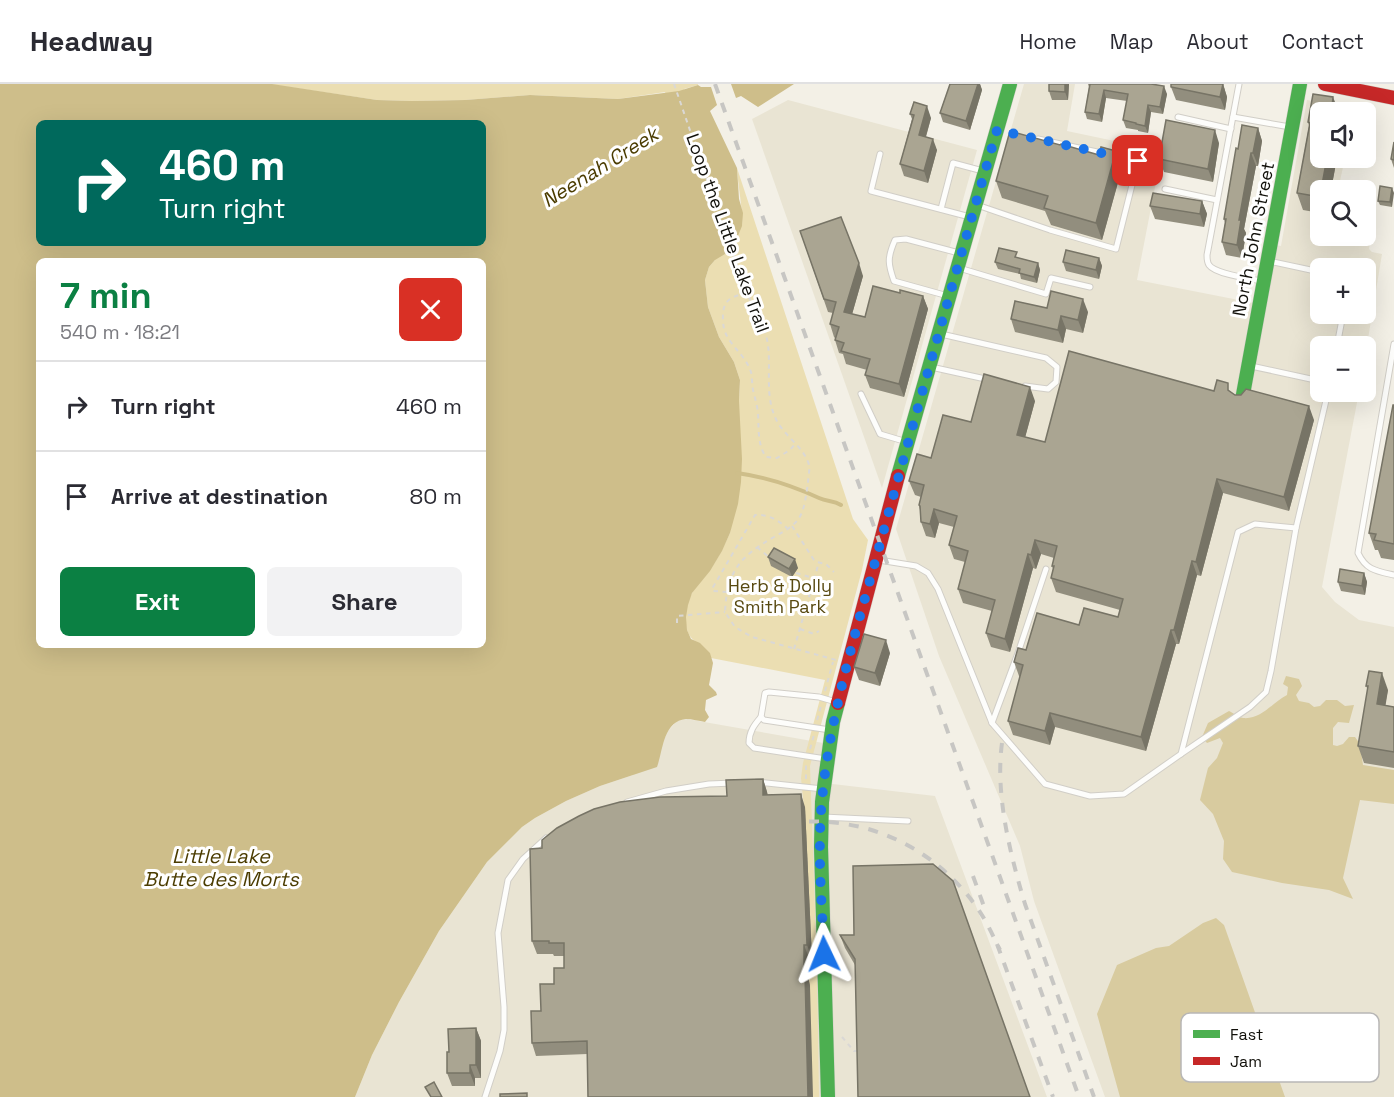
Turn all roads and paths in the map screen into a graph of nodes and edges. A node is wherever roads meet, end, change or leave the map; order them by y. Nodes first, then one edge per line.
1 (674, 84) edge
2 (1010, 84) edge
3 (1239, 84) edge
4 (1300, 84) edge
5 (1325, 84) edge
6 (1394, 98) edge
7 (1178, 117) dead end
8 (1233, 117) junction
9 (1292, 128) junction
10 (1231, 129) junction
11 (1034, 138) edge
12 (880, 154) dead end
13 (985, 171) junction
14 (1165, 189) dead end
15 (1218, 200) junction
16 (941, 210) junction
17 (974, 211) junction
18 (959, 261) junction
19 (1268, 261) junction
20 (1310, 270) edge
21 (1263, 282) junction
22 (1090, 287) dead end
23 (747, 293) junction
24 (949, 297) junction
25 (939, 334) junction
26 (1394, 345) edge
27 (930, 366) junction
28 (1248, 366) junction
29 (1310, 379) edge
30 (994, 381) edge
31 (1013, 385) edge
32 (861, 394) dead end
33 (1242, 400) edge
34 (1326, 402) edge
35 (908, 442) junction
36 (795, 444) junction
37 (790, 528) junction
38 (1296, 528) junction
39 (757, 547) junction
40 (876, 559) junction
41 (773, 560) edge
42 (819, 562) junction
43 (1046, 569) dead end
44 (834, 572) dead end
45 (796, 573) dead end
46 (1394, 574) edge
47 (815, 579) junction
48 (831, 583) dead end
49 (727, 592) junction
50 (725, 612) junction
51 (677, 623) dead end
52 (800, 629) junction
53 (819, 631) dead end
54 (794, 649) junction
55 (834, 659) dead end
56 (838, 702) junction
57 (761, 717) junction
58 (992, 723) junction
59 (832, 730) junction
60 (1180, 754) junction
61 (827, 759) junction
62 (753, 782) edge
63 (742, 783) edge
64 (823, 789) junction
65 (621, 804) edge
66 (821, 817) junction
67 (908, 821) dead end
68 (550, 835) edge
69 (842, 1037) dead end
70 (856, 1051) edge
71 (485, 1097) edge
72 (828, 1097) edge

1 - 23 path, Loop the Little Lake Trail
2 - 13 main road
3 - 8 lane
4 - 9 main road, North John Street
5 - 6 main road
7 - 10 lane
8 - 9 lane
8 - 10 lane
9 - 19 main road, North John Street
10 - 15 lane
11 - 17 lane
12 - 16 lane
13 - 16 lane
13 - 17 main road
14 - 15 lane
15 - 21 lane
16 - 17 lane
17 - 18 main road
18 - 22 lane
18 - 24 main road
18 - 24 lane
19 - 20 lane
19 - 21 main road, North John Street
21 - 28 main road, North John Street
23 - 36 path, Loop the Little Lake Trail
23 - 36 path
24 - 25 main road
25 - 27 main road
25 - 31 lane
26 - 46 lane
27 - 30 lane
27 - 35 main road
28 - 29 lane
28 - 33 main road, North John Street
32 - 35 lane
34 - 38 lane
35 - 40 main road
36 - 37 path, Loop the Little Lake Trail
37 - 39 path
37 - 42 path
37 - 49 path
38 - 60 lane
38 - 60 lane
39 - 41 path
39 - 49 path
40 - 56 main road
40 - 58 lane
42 - 44 path
42 - 47 path
43 - 58 lane
45 - 47 path
47 - 48 path
47 - 52 path
49 - 50 path
50 - 51 path
50 - 54 path
52 - 53 path
52 - 54 path
54 - 55 path
56 - 57 lane
56 - 59 main road
57 - 59 lane
57 - 61 lane
58 - 60 lane
59 - 61 main road
61 - 64 main road
62 - 64 lane
63 - 65 lane
64 - 66 main road
66 - 67 lane
66 - 72 main road
68 - 71 lane
69 - 70 path

